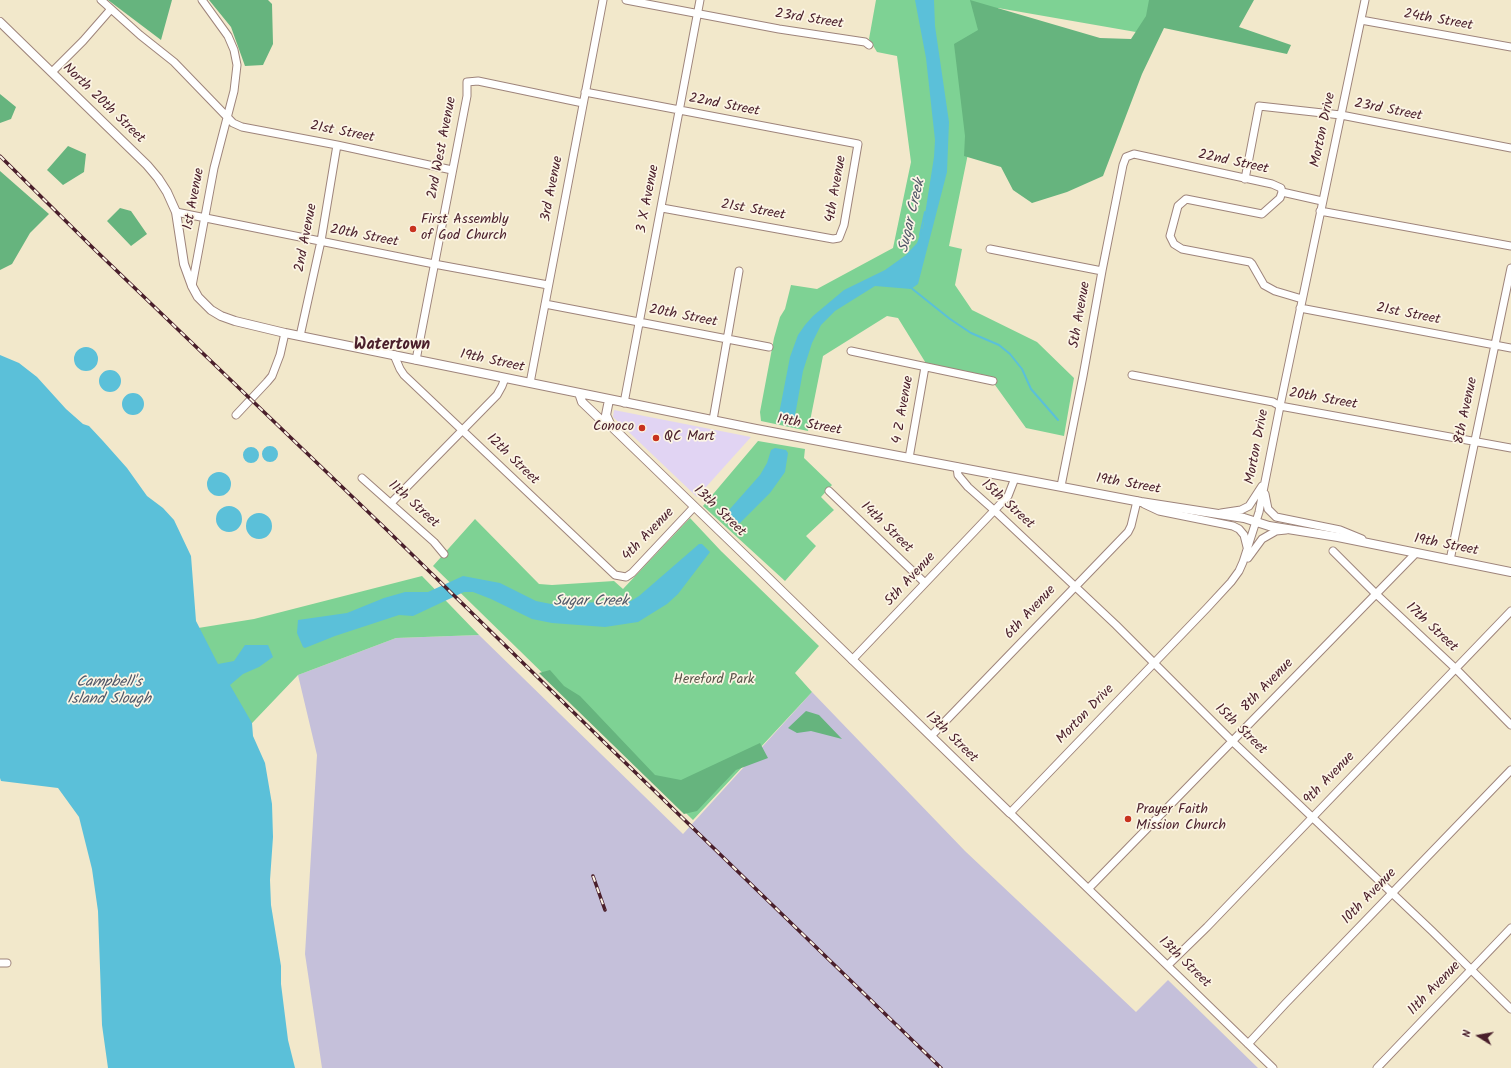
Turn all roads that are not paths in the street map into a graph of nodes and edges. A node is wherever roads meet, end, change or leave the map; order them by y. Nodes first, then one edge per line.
1 (101, 0) edge
2 (202, 0) edge
3 (603, 0) edge
4 (626, 0) edge
5 (700, 0) edge
6 (1364, 0) edge
7 (111, 9) junction
8 (698, 14) junction
9 (1361, 20) junction
10 (0, 22) edge
11 (869, 45) dead end
12 (1511, 47) edge
13 (52, 72) junction
14 (585, 92) junction
15 (583, 103) junction
16 (679, 111) junction
17 (1340, 115) junction
18 (227, 118) junction
19 (858, 144) joint
20 (337, 145) junction
21 (1511, 148) edge
22 (1134, 154) joint
23 (452, 170) junction
24 (1245, 179) junction
25 (1282, 192) junction
26 (1322, 201) junction
27 (662, 208) junction
28 (1320, 211) junction
29 (176, 212) junction
30 (204, 218) junction
31 (839, 238) joint
32 (321, 242) junction
33 (1511, 246) edge
34 (990, 249) dead end
35 (434, 264) junction
36 (1511, 268) edge
37 (739, 271) dead end
38 (1102, 271) junction
39 (548, 285) junction
40 (192, 286) junction
41 (1302, 298) junction
42 (545, 304) junction
43 (1300, 308) junction
44 (638, 322) junction
45 (284, 333) junction
46 (300, 336) junction
47 (727, 339) junction
48 (1494, 345) junction
49 (769, 347) dead end
50 (1511, 348) edge
51 (851, 351) dead end
52 (394, 355) junction
53 (416, 360) junction
54 (925, 367) junction
55 (1132, 375) dead end
56 (504, 378) junction
57 (993, 381) dead end
58 (530, 383) junction
59 (579, 394) junction
60 (609, 400) junction
61 (624, 403) junction
62 (1280, 406) junction
63 (236, 415) dead end
64 (713, 420) junction
65 (611, 426) junction
66 (461, 430) junction
67 (1474, 441) junction
68 (1511, 448) edge
69 (909, 458) junction
70 (957, 467) junction
71 (362, 478) dead end
72 (1015, 478) junction
73 (1264, 484) junction
74 (1061, 486) junction
75 (829, 491) dead end
76 (1139, 501) junction
77 (391, 503) junction
78 (694, 506) junction
79 (995, 511) junction
80 (1220, 513) junction
81 (1256, 522) junction
82 (1289, 530) junction
83 (1377, 546) junction
84 (1332, 551) dead end
85 (1247, 552) junction
86 (444, 554) dead end
87 (1415, 554) junction
88 (1450, 560) junction
89 (1239, 571) junction
90 (1511, 572) edge
91 (619, 577) joint
92 (925, 583) junction
93 (1074, 587) junction
94 (1375, 593) junction
95 (1511, 611) edge
96 (852, 660) junction
97 (1154, 664) junction
98 (1456, 669) junction
99 (1511, 725) edge
100 (931, 736) junction
101 (1232, 741) junction
102 (1511, 770) edge
103 (1010, 813) junction
104 (1312, 816) junction
105 (1089, 888) junction
106 (1392, 892) junction
107 (1511, 928) edge
108 (1168, 965) junction
109 (1471, 970) junction
110 (1511, 1009) edge
111 (1248, 1044) junction
112 (1273, 1068) edge
113 (1377, 1068) edge

1 - 7 street, 21st Street
2 - 18 street, 1st Avenue
3 - 14 street, 3rd Avenue
4 - 8 street, 23rd Street
5 - 8 street, 3 X Avenue
6 - 9 street, Morton Drive
7 - 13 street
7 - 18 street, 21st Street
8 - 11 street, 23rd Street
8 - 16 street, 3 X Avenue
9 - 12 street, 24th Street
9 - 17 street, Morton Drive
10 - 13 main road, North 20th Street
13 - 29 main road, North 20th Street
14 - 15 street, 3rd Avenue
14 - 16 street, 22nd Street
15 - 23 street, 2nd West Avenue
15 - 39 street, 3rd Avenue
16 - 19 street, 22nd Street
16 - 27 street, 3 X Avenue
17 - 21 street, 23rd Street
17 - 24 street, 23rd Street
17 - 26 street, Morton Drive
18 - 20 street, 21st Street
18 - 30 street, 1st Avenue
19 - 31 street, 4th Avenue
20 - 23 street, 21st Street
20 - 32 street, 2nd Avenue
22 - 24 street, 22nd Street
22 - 38 street, 5th Avenue
23 - 35 street, 2nd West Avenue
24 - 25 street, 22nd Street
25 - 26 street, 22nd Street
25 - 41 street
26 - 28 street, Morton Drive
27 - 31 street, 21st Street
27 - 44 street, 3 X Avenue
28 - 33 street
28 - 41 street, Morton Drive
29 - 30 street, 20th Street
29 - 40 main road, 19th Street
30 - 32 street, 20th Street
30 - 40 street, 1st Avenue
32 - 35 street, 20th Street
32 - 46 street, 2nd Avenue
34 - 38 street
35 - 39 street, 20th Street
35 - 53 street, 2nd West Avenue
36 - 48 street, 8th Avenue
37 - 47 street
38 - 74 street, 5th Avenue
39 - 42 street, 3rd Avenue
40 - 45 main road, 19th Street
41 - 43 street, Morton Drive
42 - 44 street, 20th Street
42 - 58 street, 3rd Avenue
43 - 48 street, 21st Street
43 - 62 street, Morton Drive
44 - 47 street, 20th Street
44 - 61 street, 3 X Avenue
45 - 46 main road, 19th Street
45 - 63 street
46 - 52 main road, 19th Street
47 - 49 street, 20th Street
47 - 64 street
48 - 50 street, 21st Street
48 - 67 street, 8th Avenue
51 - 54 street
52 - 53 main road, 19th Street
52 - 66 street, 12th Street
53 - 56 main road, 19th Street
54 - 57 street
54 - 69 street, 4 Z Avenue
55 - 62 street, 20th Street
56 - 58 main road, 19th Street
56 - 66 street
58 - 59 main road, 19th Street
59 - 60 main road, 19th Street
59 - 65 main road, 13th Street
60 - 61 main road, 19th Street
60 - 65 main road
61 - 64 main road, 19th Street
62 - 67 street, 20th Street
62 - 73 street, Morton Drive
64 - 69 main road, 19th Street
65 - 78 main road, 13th Street
66 - 77 street
66 - 91 street, 12th Street
67 - 68 street, 20th Street
67 - 88 street, 8th Avenue
69 - 70 main road, 19th Street
70 - 72 main road, 19th Street
70 - 79 street, 15th Street
71 - 77 street, 11th Street
72 - 74 main road, 19th Street
72 - 79 street, 5th Avenue
73 - 80 street
73 - 81 street, Morton Drive
73 - 83 street
74 - 76 main road, 19th Street
75 - 92 street, 14th Street
76 - 80 main road, 19th Street
76 - 85 street
76 - 93 street, 6th Avenue
77 - 86 street, 11th Street
78 - 91 street, 4th Avenue
78 - 96 main road, 13th Street
79 - 92 street, 5th Avenue
79 - 93 street, 15th Street
80 - 81 main road, 19th Street
81 - 82 main road, 19th Street
81 - 85 street, Morton Drive
82 - 83 main road, 19th Street
82 - 89 street
83 - 87 main road, 19th Street
84 - 94 street, 17th Street
85 - 89 street, Morton Drive
87 - 88 main road, 19th Street
87 - 94 street, 8th Avenue
88 - 90 main road, 19th Street
89 - 97 street, Morton Drive
92 - 96 street, 5th Avenue
93 - 97 street, 15th Street
93 - 100 street, 6th Avenue
94 - 98 street, 17th Street
94 - 101 street, 8th Avenue
95 - 98 street, 9th Avenue
96 - 100 main road, 13th Street
97 - 101 street, 15th Street
97 - 103 street, Morton Drive
98 - 99 street, 17th Street
98 - 104 street, 9th Avenue
100 - 103 main road, 13th Street
101 - 104 street, 15th Street
101 - 105 street, 8th Avenue
102 - 106 street, 10th Avenue
103 - 105 street, 13th Street
104 - 106 street, 15th Street
104 - 108 street, 9th Avenue
105 - 108 street, 13th Street
106 - 109 street, 15th Street
106 - 111 street, 10th Avenue
107 - 109 street, 11th Avenue
108 - 111 street, 13th Street
109 - 110 street, 15th Street
109 - 113 street, 11th Avenue
111 - 112 street, 13th Street

